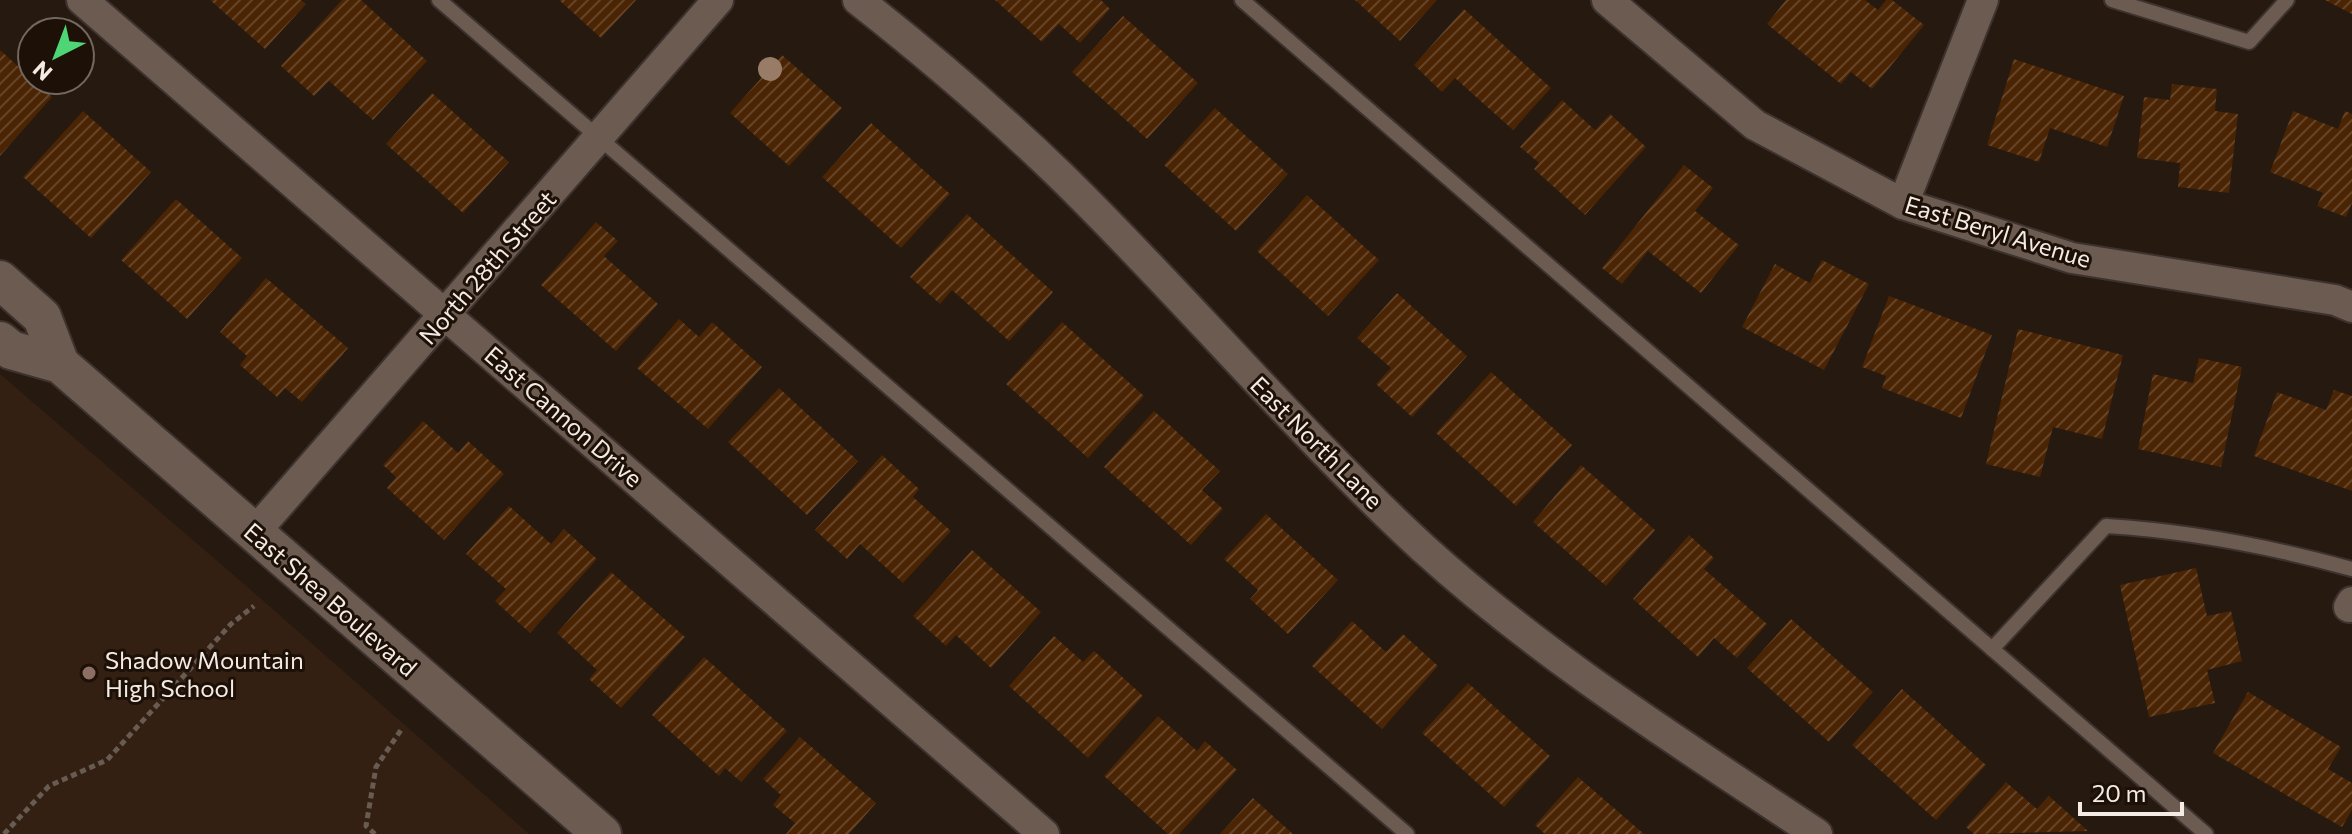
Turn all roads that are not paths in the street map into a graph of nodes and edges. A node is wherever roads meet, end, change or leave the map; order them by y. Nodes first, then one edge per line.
1 (82, 0) edge
2 (439, 0) edge
3 (718, 0) edge
4 (858, 0) edge
5 (1242, 0) edge
6 (1607, 0) edge
7 (1983, 0) edge
8 (2112, 0) edge
9 (2287, 0) edge
10 (599, 138) junction
11 (1903, 204) junction
12 (0, 280) edge
13 (2352, 307) edge
14 (447, 314) junction
15 (0, 341) edge
16 (60, 364) junction
17 (254, 533) junction
18 (2352, 569) edge
19 (1992, 649) junction
20 (602, 834) edge
21 (1044, 834) edge
22 (1407, 834) edge
23 (1817, 834) edge
24 (2206, 834) edge

1 - 14 street, East Cannon Drive
2 - 10 lane
3 - 10 street, North 28th Street
4 - 23 street, East North Lane
5 - 19 lane
6 - 11 street, East Beryl Avenue
7 - 11 street
8 - 9 lane
10 - 14 street, North 28th Street
10 - 22 lane
11 - 13 street, East Beryl Avenue
12 - 16 street, East Shea Boulevard
14 - 17 street, North 28th Street
14 - 21 street, East Cannon Drive
15 - 16 street, East Shea Boulevard
16 - 17 street, East Shea Boulevard
17 - 20 street, East Shea Boulevard
18 - 19 lane
19 - 24 lane

